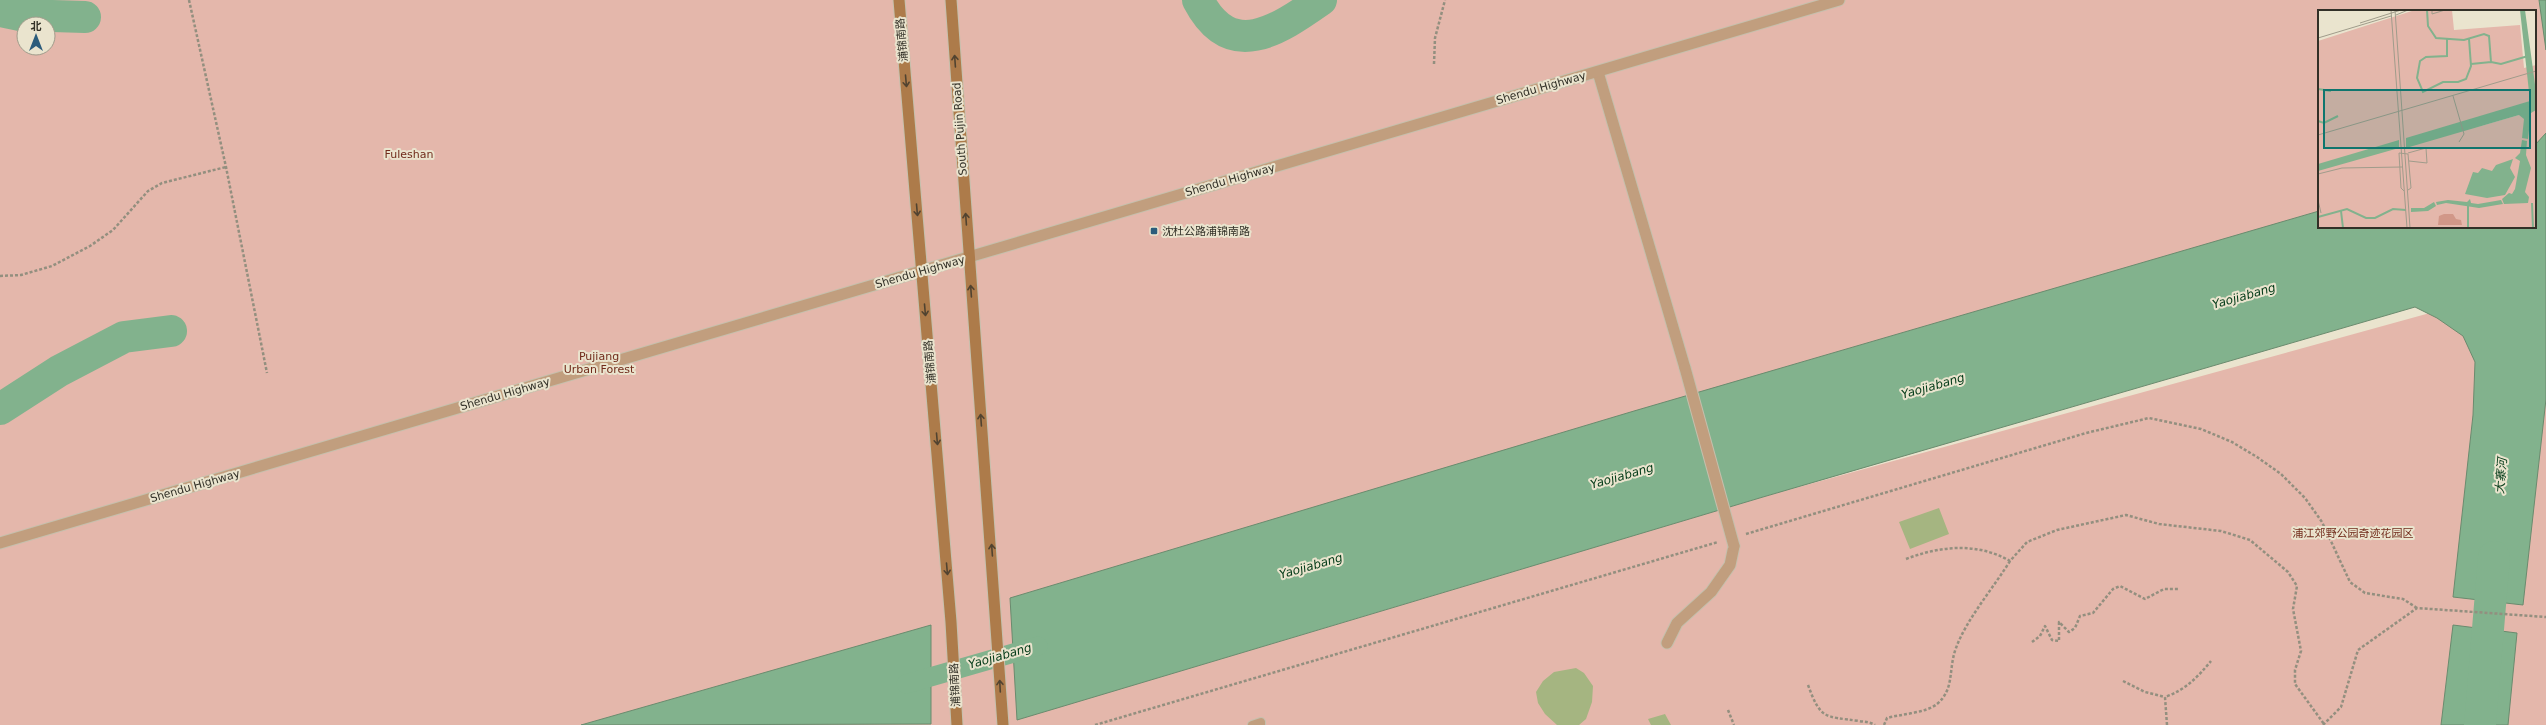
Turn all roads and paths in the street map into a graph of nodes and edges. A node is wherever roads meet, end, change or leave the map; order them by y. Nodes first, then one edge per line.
1 (189, 0) edge
2 (899, 0) edge
3 (951, 0) edge
4 (1445, 0) edge
5 (1839, 0) edge
6 (1434, 64) dead end
7 (1598, 72) junction
8 (226, 167) junction
9 (969, 258) junction
10 (922, 271) junction
11 (0, 276) edge
12 (267, 373) dead end
13 (1724, 540) dead end
14 (1737, 541) junction
15 (0, 543) edge
16 (1906, 559) dead end
17 (2010, 561) junction
18 (2178, 589) dead end
19 (2417, 608) junction
20 (2546, 617) edge
21 (2032, 642) dead end
22 (1667, 643) dead end
23 (2211, 661) dead end
24 (2123, 681) dead end
25 (1808, 685) dead end
26 (2164, 697) junction
27 (1728, 710) dead end
28 (2324, 724) edge
29 (957, 725) edge
30 (1003, 725) edge
31 (1095, 725) edge
32 (1252, 725) edge
33 (1261, 725) edge
34 (1734, 725) edge
35 (1875, 725) edge
36 (1884, 725) edge
37 (2166, 725) edge

1 - 8 path
2 -> 10 main road, 浦锦南路
9 -> 3 main road, South Pujin Road
4 - 6 path
5 - 7 street, Shendu Highway
7 - 9 street, Shendu Highway
7 - 14 street, bridge
8 - 11 path
8 - 12 path
9 - 10 street, Shendu Highway
30 -> 9 main road, South Pujin Road
10 - 15 street, Shendu Highway
10 -> 29 main road, 浦锦南路
13 - 31 path
14 - 19 path
14 - 22 street
16 - 17 path
17 - 28 path
17 - 36 path
18 - 21 path
19 - 20 path
19 - 28 path
23 - 26 path
24 - 26 path
25 - 35 path
26 - 37 path
27 - 34 path
32 - 33 lane

